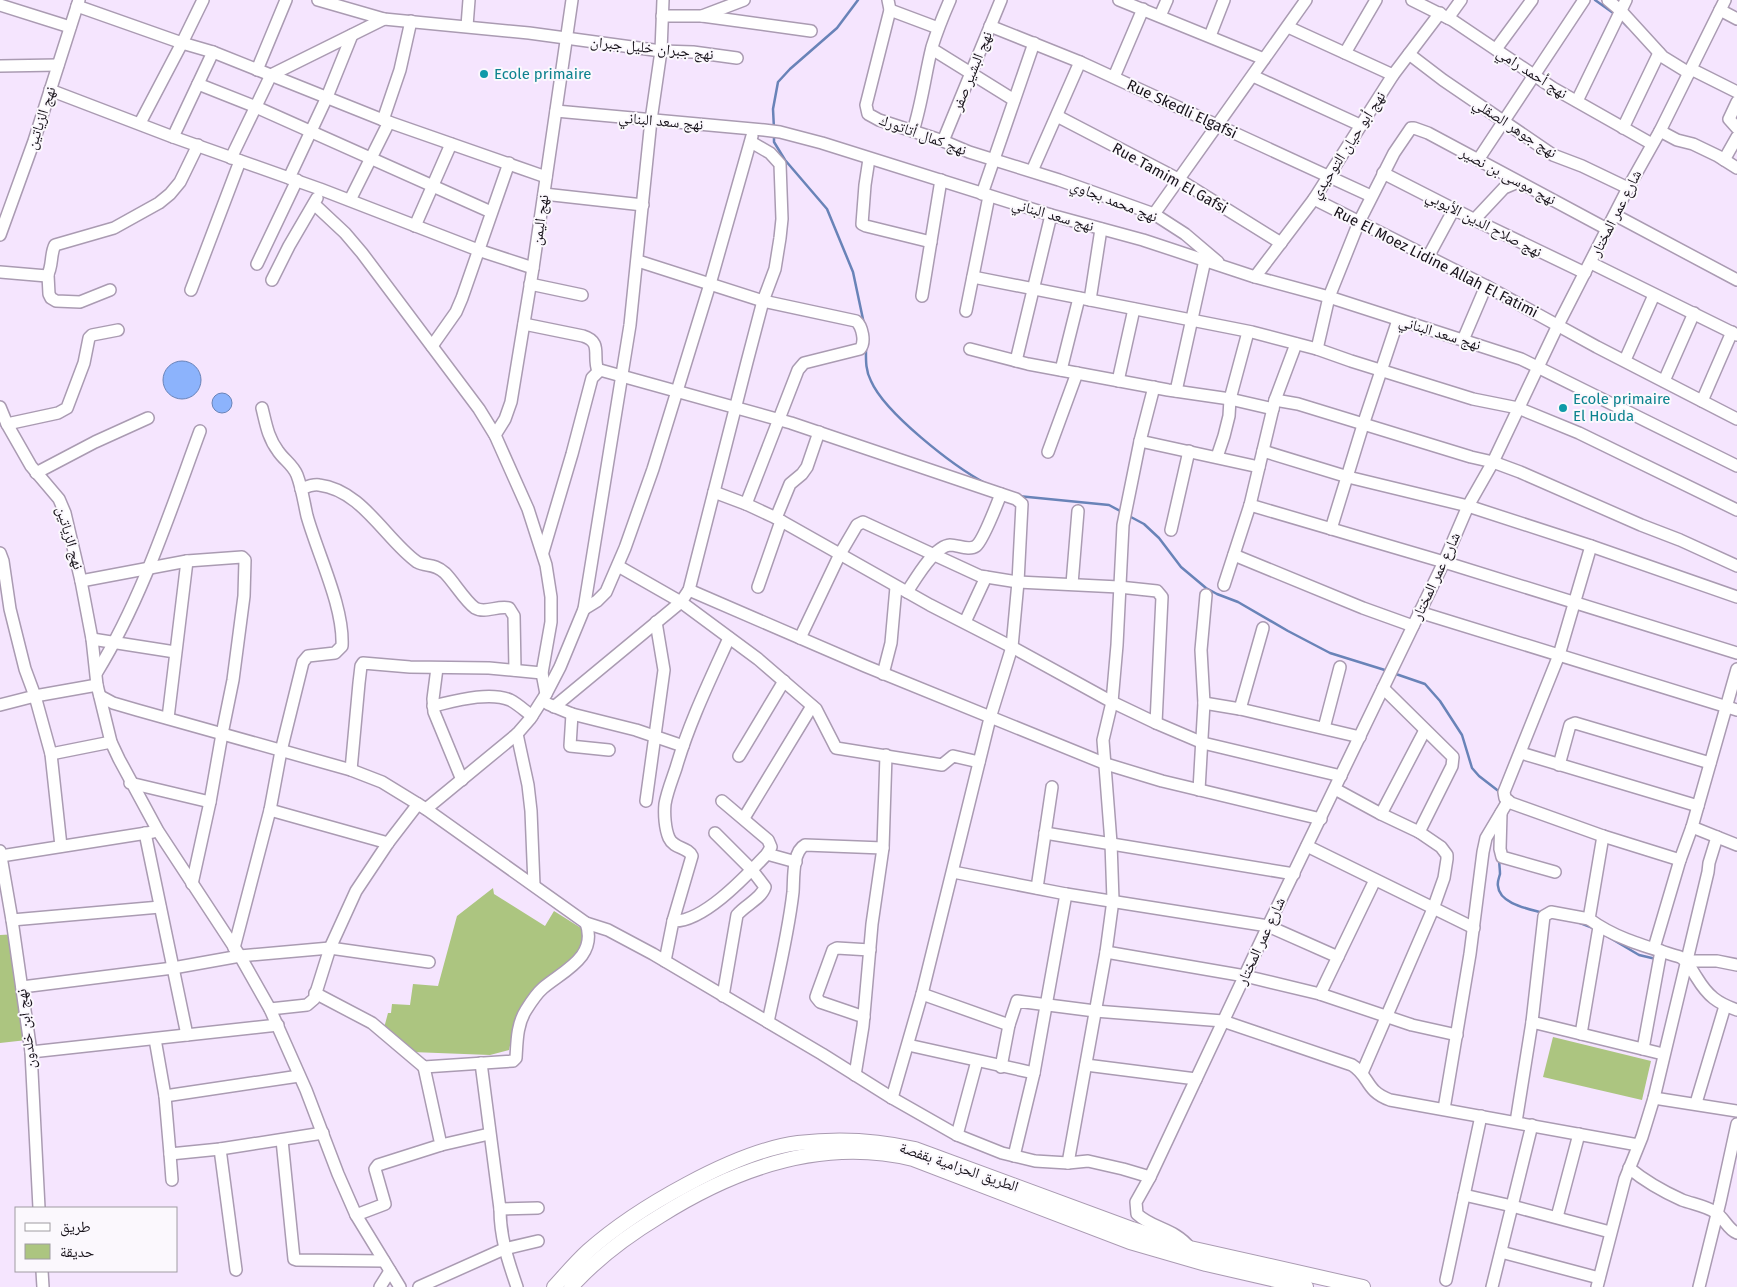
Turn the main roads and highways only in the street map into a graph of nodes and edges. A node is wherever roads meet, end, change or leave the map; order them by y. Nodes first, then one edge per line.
1 (554, 1287) edge
2 (571, 1287) edge
3 (1306, 1287) edge
4 (1363, 1287) edge

1 - 4 main road, الطريق الحزامية بقفصة
2 - 3 main road, الطريق الحزامية بقفصة

